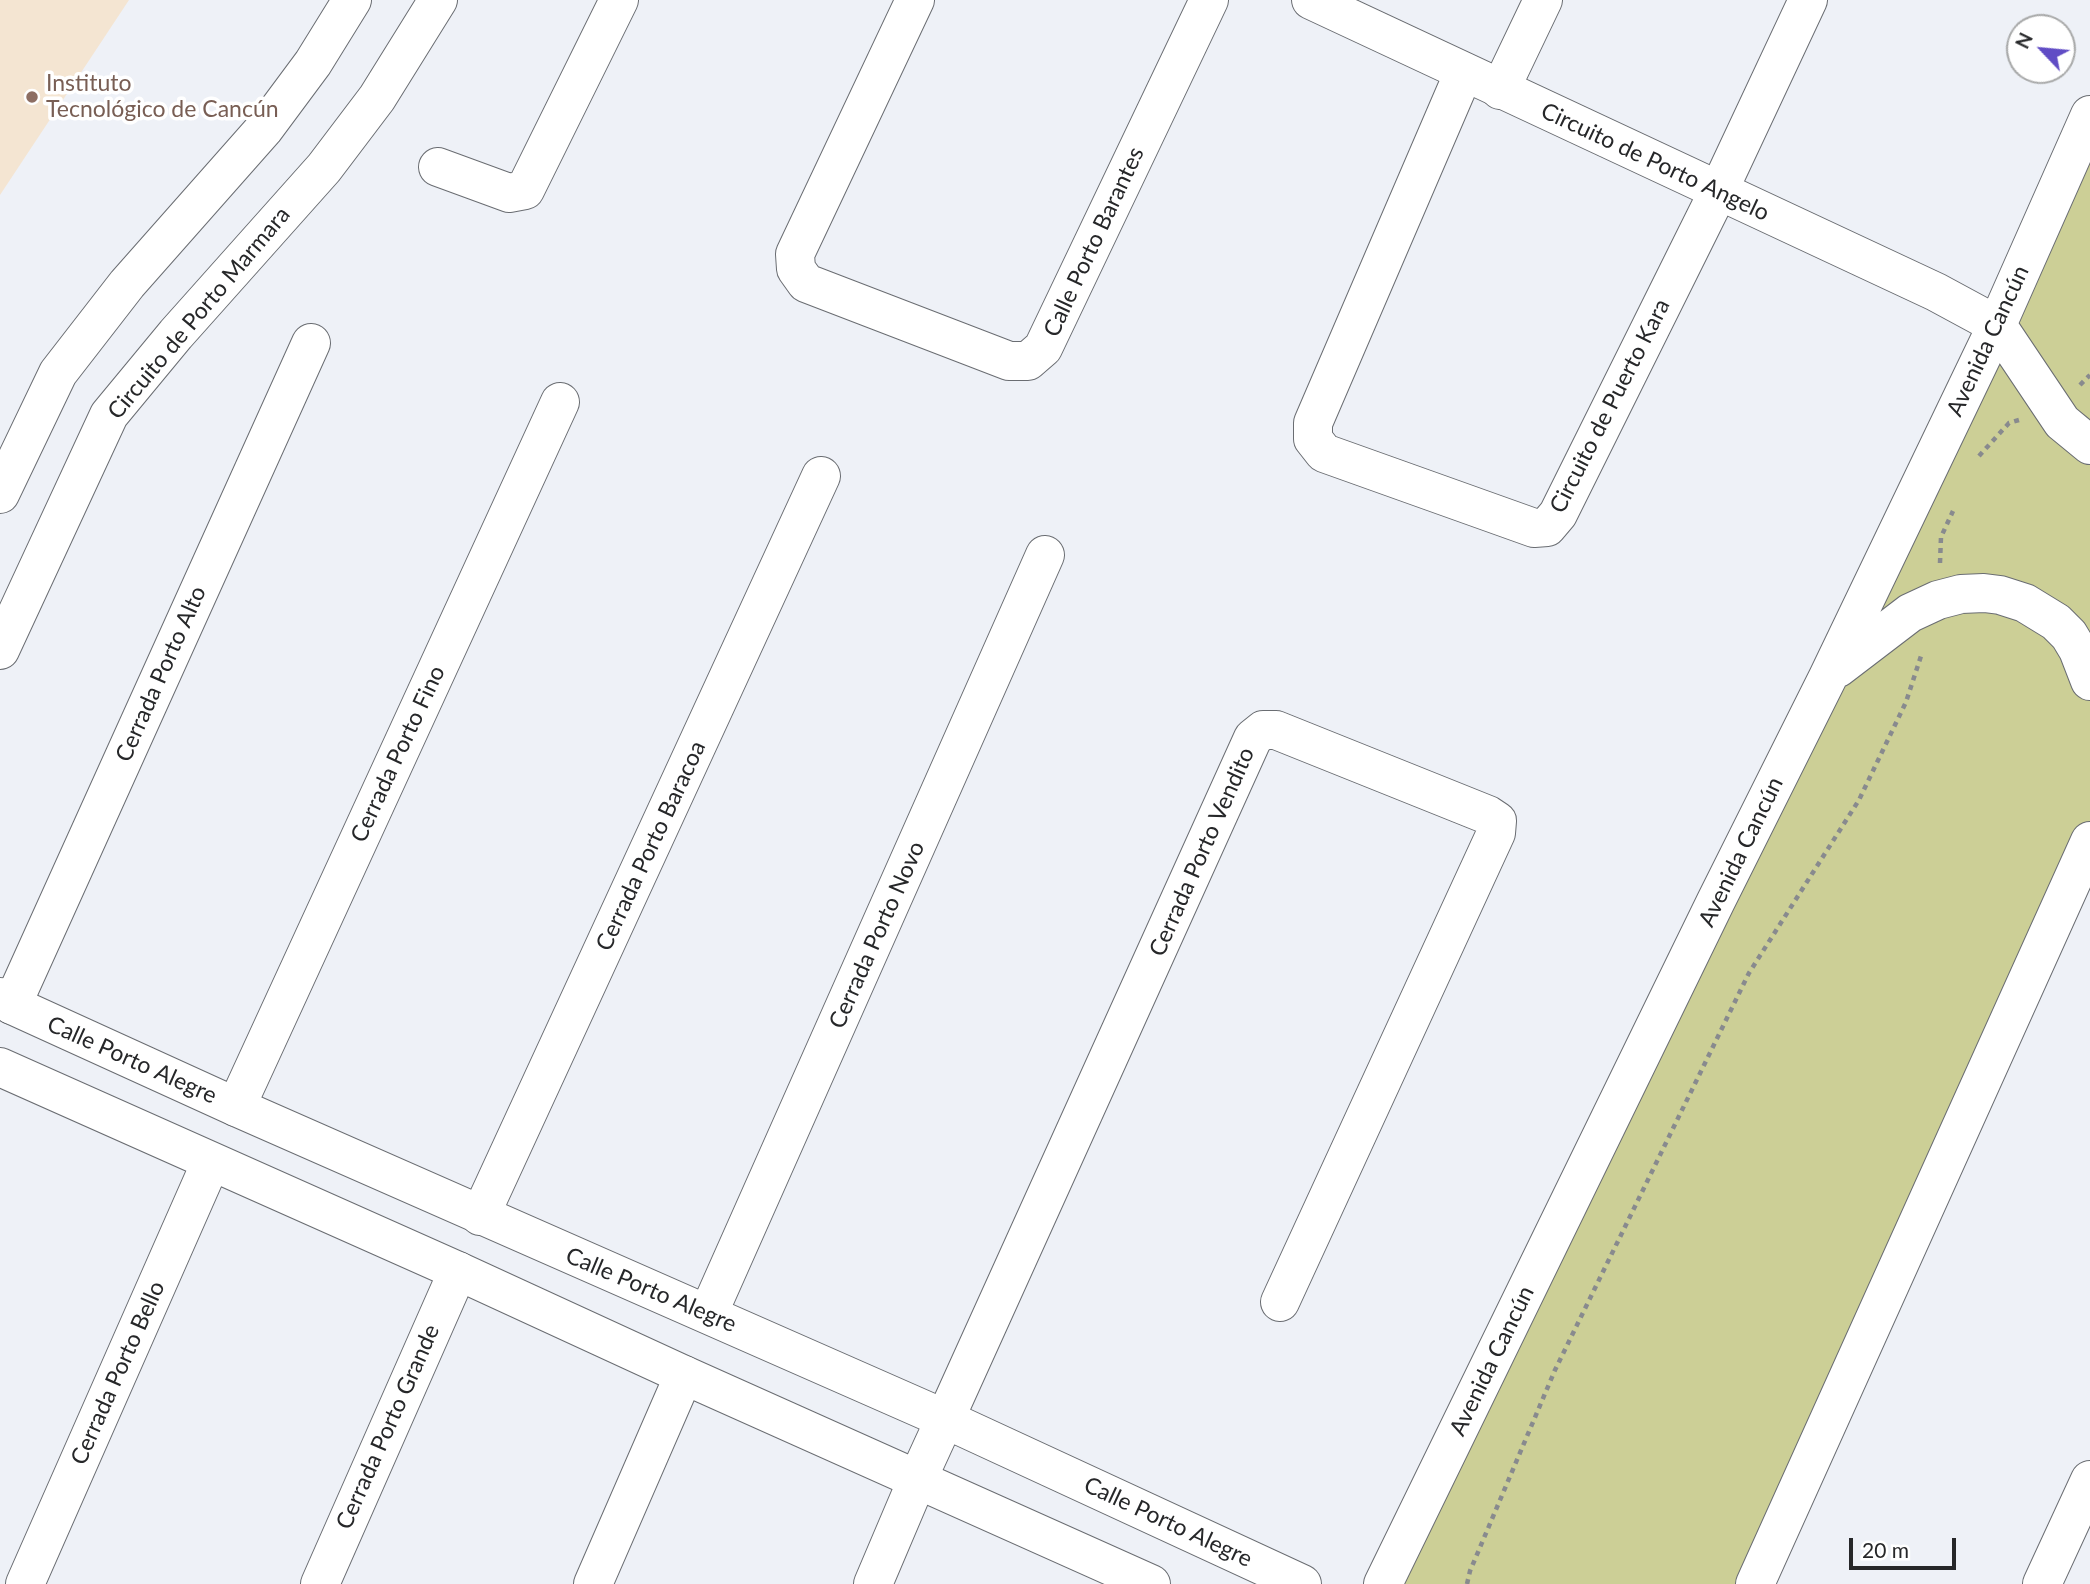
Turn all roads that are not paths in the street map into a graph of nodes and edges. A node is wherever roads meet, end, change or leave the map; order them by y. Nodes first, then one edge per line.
1 (352, 0) edge
2 (438, 0) edge
3 (619, 0) edge
4 (915, 0) edge
5 (1209, 0) edge
6 (1311, 0) edge
7 (1543, 0) edge
8 (1808, 0) edge
9 (1464, 72) junction
10 (1500, 90) junction
11 (2090, 115) edge
12 (438, 167) dead end
13 (1718, 192) junction
14 (1997, 325) junction
15 (312, 343) dead end
16 (560, 402) dead end
17 (2090, 445) edge
18 (821, 476) dead end
19 (0, 494) edge
20 (1045, 555) dead end
21 (0, 650) edge
22 (1828, 677) junction
23 (2090, 681) edge
24 (2090, 841) edge
25 (4, 1011) edge
26 (0, 1068) edge
27 (236, 1107) junction
28 (211, 1162) junction
29 (480, 1216) junction
30 (458, 1271) junction
31 (1280, 1302) dead end
32 (708, 1314) junction
33 (684, 1375) junction
34 (945, 1419) junction
35 (918, 1478) junction
36 (2090, 1480) edge
37 (25, 1584) edge
38 (320, 1584) edge
39 (593, 1584) edge
40 (873, 1584) edge
41 (1151, 1584) edge
42 (1301, 1584) edge
43 (1383, 1584) edge
44 (1755, 1584) edge
45 (2042, 1584) edge

1 - 19 street
2 - 21 street, Circuito de Porto Marmara
3 - 12 street
4 - 5 street, Calle Porto Barantes
6 - 9 street, Circuito de Porto Angelo
7 - 10 street
8 - 13 street, Circuito de Puerto Kara
9 - 10 street, Circuito de Porto Angelo
9 - 13 street, Circuito de Puerto Kara
10 - 13 street, Circuito de Porto Angelo
11 - 14 street, Avenida Cancún
13 - 14 street, Circuito de Porto Angelo
14 - 17 street
14 - 22 street, Avenida Cancún
15 - 25 street, Cerrada Porto Alto
16 - 27 street, Cerrada Porto Fino
18 - 29 street, Cerrada Porto Baracoa
20 - 32 street, Cerrada Porto Novo
22 - 23 street
22 - 43 street, Avenida Cancún
24 - 44 street
25 - 27 street, Calle Porto Alegre
26 - 28 street
27 - 28 street, Cerrada Porto Fino
27 - 29 street, Calle Porto Alegre
28 - 30 street
28 - 37 street, Cerrada Porto Bello
29 - 30 street, Cerrada Porto Baracoa
29 - 32 street, Calle Porto Alegre
30 - 33 street
30 - 38 street, Cerrada Porto Grande
31 - 34 street, Cerrada Porto Vendito
32 - 34 street, Calle Porto Alegre
33 - 35 street
33 - 39 street
34 - 35 street
34 - 42 street, Calle Porto Alegre
35 - 40 street
35 - 41 street
36 - 45 street

